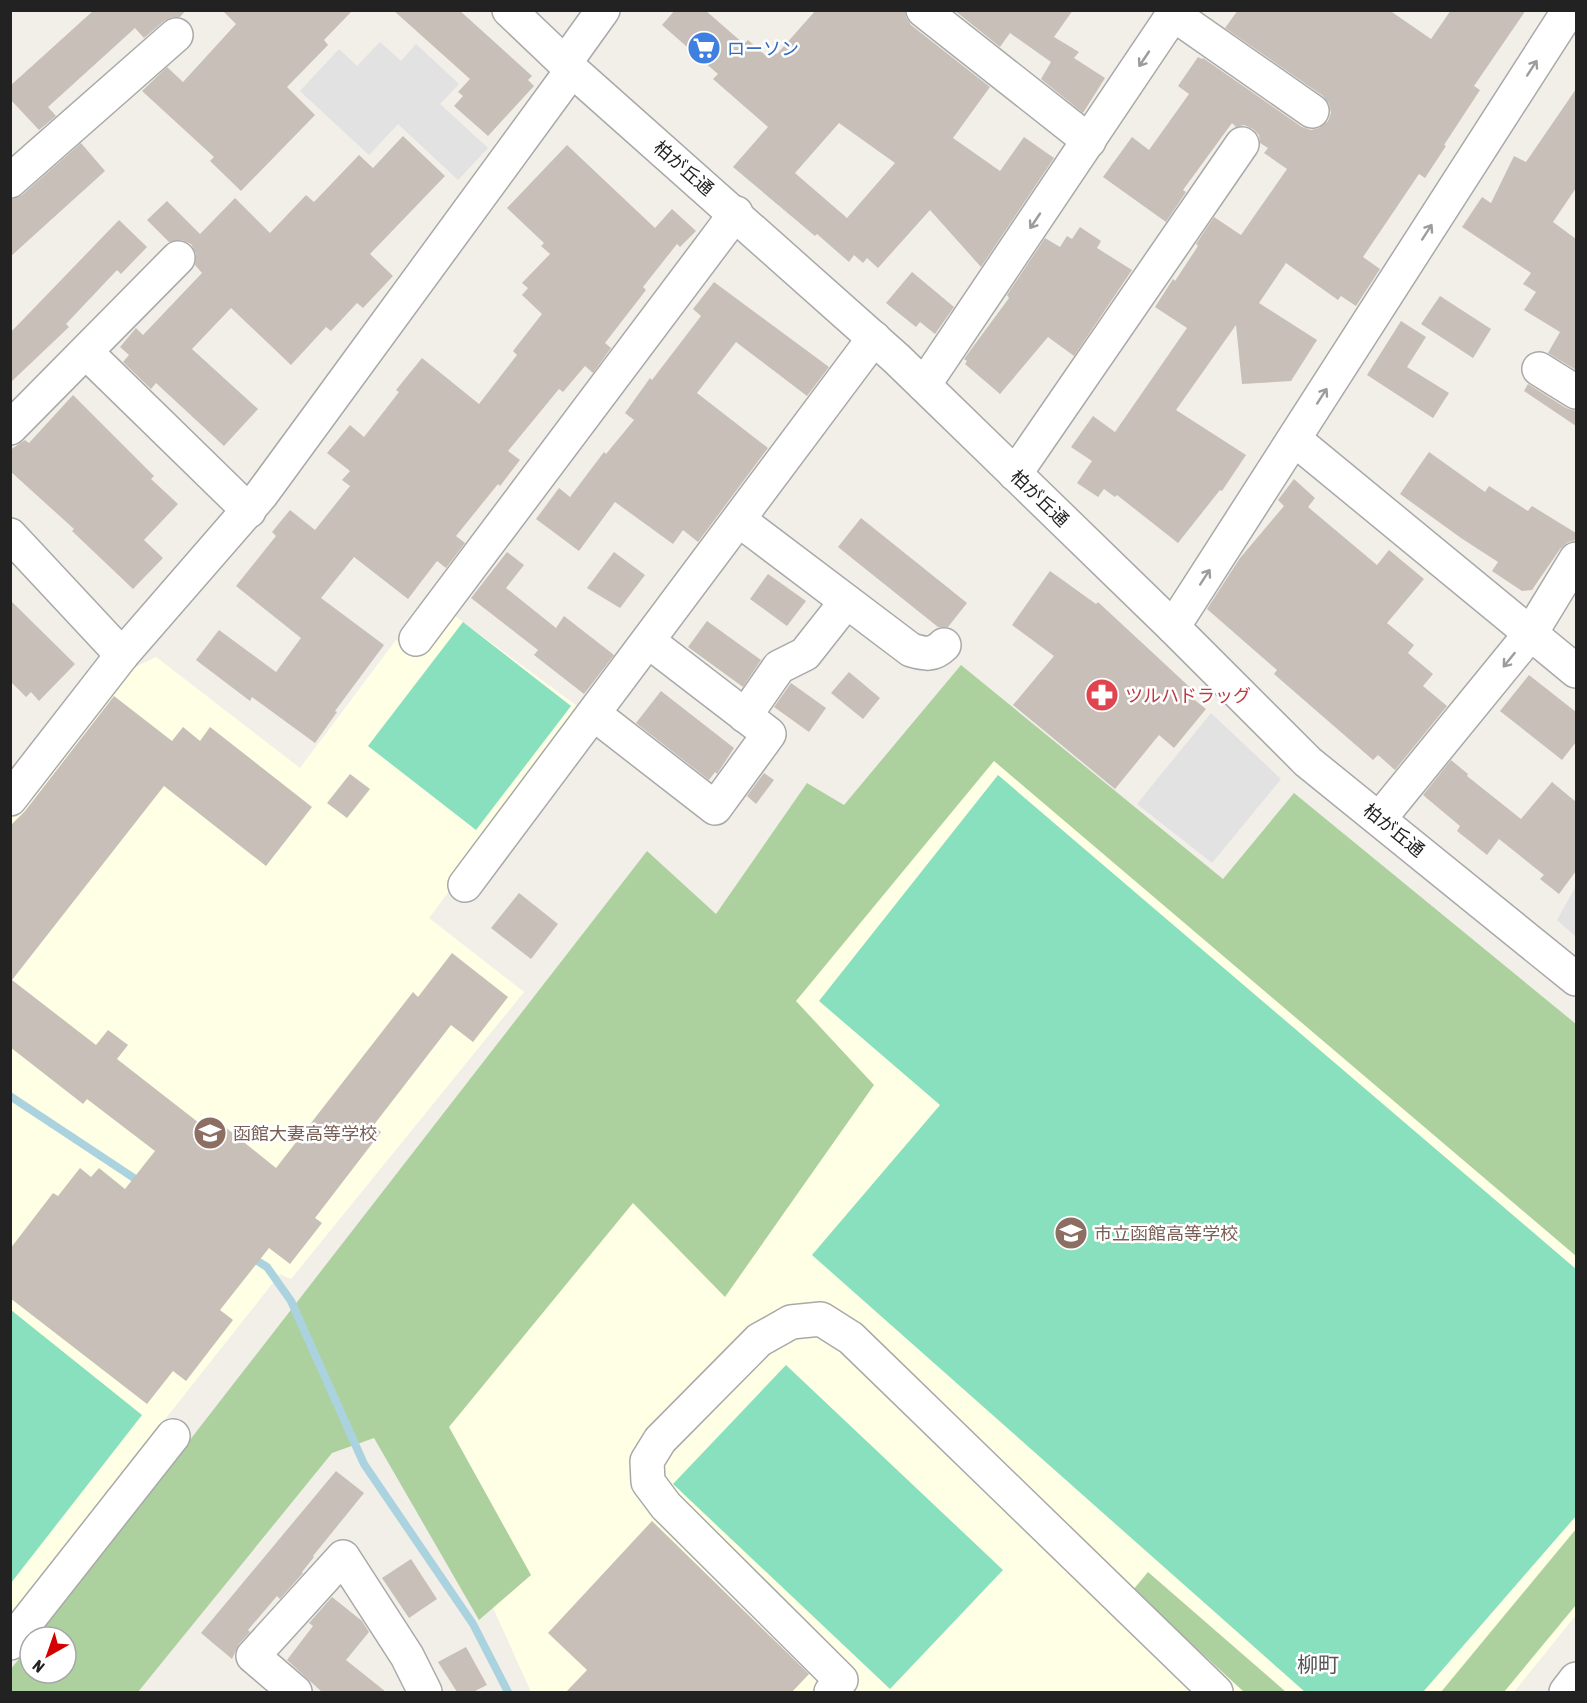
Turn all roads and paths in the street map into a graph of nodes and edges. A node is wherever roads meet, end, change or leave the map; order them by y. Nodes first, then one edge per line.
1 (509, 10) edge
2 (603, 10) edge
3 (923, 10) edge
4 (1569, 10) edge
5 (1175, 13) edge
6 (176, 35) dead end
7 (569, 66) junction
8 (1312, 111) dead end
9 (1089, 141) junction
10 (1242, 144) dead end
11 (10, 181) edge
12 (736, 213) junction
13 (178, 258) dead end
14 (874, 338) junction
15 (86, 352) junction
16 (1539, 369) dead end
17 (924, 385) junction
18 (1576, 392) edge
19 (10, 428) edge
20 (1294, 439) junction
21 (1015, 474) junction
22 (249, 511) junction
23 (739, 520) junction
24 (10, 535) edge
25 (1576, 559) edge
26 (846, 602) junction
27 (1173, 627) junction
28 (1531, 633) junction
29 (416, 639) dead end
30 (648, 641) junction
31 (944, 645) dead end
32 (123, 655) junction
33 (1576, 671) edge
34 (594, 714) junction
35 (745, 716) junction
36 (10, 799) edge
37 (1380, 819) junction
38 (465, 885) dead end
39 (1576, 979) edge
40 (173, 1436) dead end
41 (10, 1643) edge
42 (1576, 1679) edge
43 (295, 1692) edge
44 (425, 1692) edge
45 (831, 1692) edge
46 (1216, 1692) edge
47 (1566, 1692) edge

1 - 7 street, 柏が丘通
2 - 7 street
3 - 9 street
20 -> 4 street
5 - 8 street
5 -> 9 street
6 - 11 street
7 - 12 street, 柏が丘通
7 - 22 street
9 -> 17 street
10 - 21 street
12 - 14 street, 柏が丘通
12 - 29 street
13 - 15 street
14 - 17 street, 柏が丘通
14 - 23 street
15 - 19 street
15 - 22 street
16 - 18 street
17 - 21 street, 柏が丘通
27 -> 20 street
20 - 28 street
21 - 27 street, 柏が丘通
22 - 32 street
23 - 26 street
23 - 30 street
24 - 32 street
25 - 28 street
26 - 31 street
26 - 35 street
27 - 37 street, 柏が丘通
28 - 33 street
28 -> 37 street
30 - 34 street
30 - 35 street
32 - 36 street
34 - 35 street
34 - 38 street
37 - 39 street, 柏が丘通
40 - 41 street
42 - 47 street
43 - 44 street
45 - 46 street

